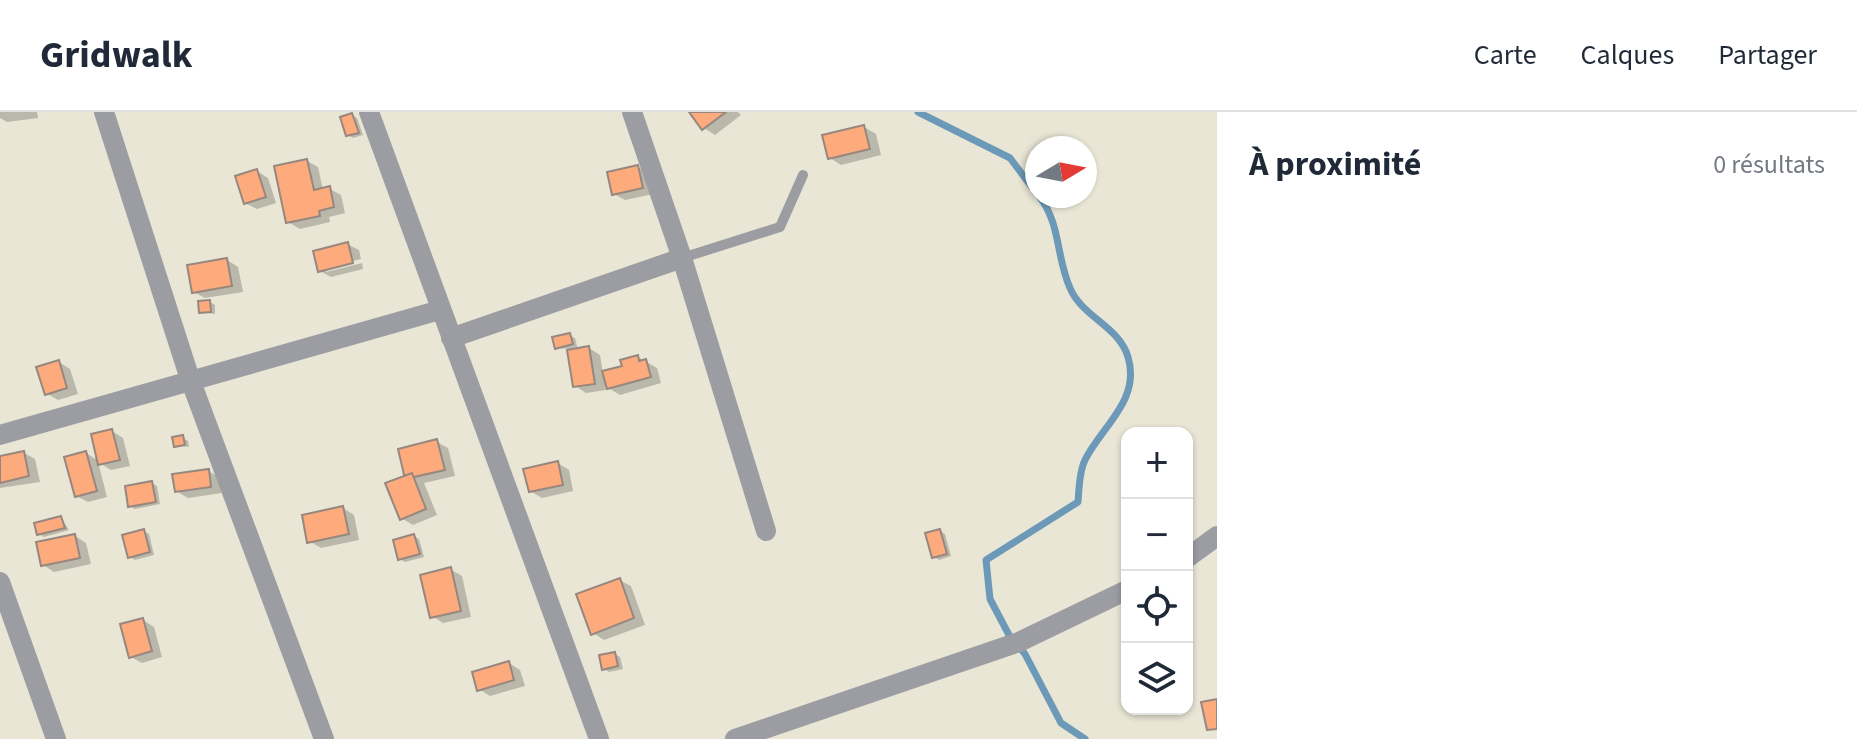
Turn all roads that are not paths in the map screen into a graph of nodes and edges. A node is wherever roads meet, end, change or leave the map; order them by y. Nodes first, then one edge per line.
1 (104, 112) edge
2 (369, 112) edge
3 (632, 112) edge
4 (803, 175) dead end
5 (682, 258) junction
6 (440, 310) junction
7 (451, 338) junction
8 (190, 379) junction
9 (0, 435) edge
10 (766, 531) dead end
11 (1217, 536) edge
12 (1193, 554) edge
13 (0, 582) edge
14 (1121, 593) edge
15 (56, 739) edge
16 (324, 739) edge
17 (599, 739) edge
18 (735, 739) edge

1 - 8 street
2 - 6 street
3 - 5 street
4 - 5 lane
5 - 7 street
5 - 10 street
6 - 7 street
6 - 8 street
7 - 17 street
8 - 9 street
8 - 16 street
11 - 12 street
13 - 15 street
14 - 18 street

